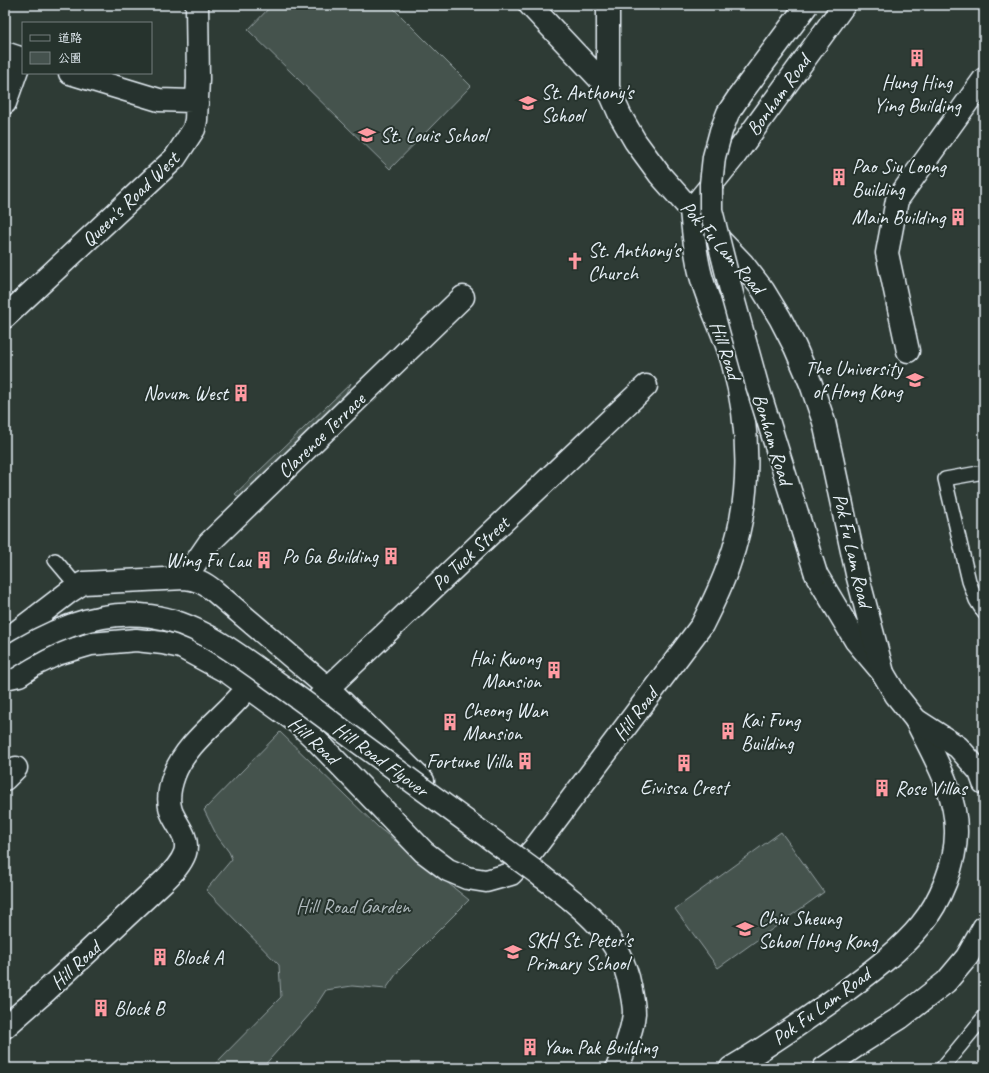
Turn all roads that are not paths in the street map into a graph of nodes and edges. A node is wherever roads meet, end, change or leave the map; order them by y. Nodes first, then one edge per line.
1 (197, 5) edge
2 (530, 5) edge
3 (608, 5) edge
4 (807, 5) edge
5 (844, 5) edge
6 (16, 57) edge
7 (73, 74) edge
8 (984, 79) edge
9 (608, 88) junction
10 (5, 103) edge
11 (197, 104) junction
12 (691, 210) junction
13 (463, 297) dead end
14 (5, 317) edge
15 (908, 351) dead end
16 (646, 386) dead end
17 (984, 472) edge
18 (55, 560) dead end
19 (185, 578) junction
20 (77, 586) junction
21 (984, 613) edge
22 (5, 641) edge
23 (5, 658) edge
24 (883, 673) junction
25 (5, 678) edge
26 (249, 686) junction
27 (328, 688) junction
28 (916, 720) junction
29 (299, 724) junction
30 (983, 775) edge
31 (432, 790) dead end
32 (984, 927) edge
33 (984, 1017) edge
34 (5, 1027) edge
35 (621, 1058) edge
36 (731, 1068) edge
37 (824, 1068) edge
38 (942, 1068) edge

1 - 11 main road, Queen's Road West
2 - 9 main road
3 - 9 main road, Pok Fu Lam Road
4 - 24 main road, Bonham Road, bridge
5 - 12 main road, Bonham Road
6 - 10 main road
7 - 11 main road
8 - 15 main road
9 - 12 main road, Pok Fu Lam Road
11 - 14 main road, Queen's Road West
12 - 24 main road, Pok Fu Lam Road
12 - 29 main road, Hill Road
13 - 19 main road, Clarence Terrace
16 - 27 main road, Po Tuck Street
17 - 21 lane
18 - 20 lane
19 - 20 main road
19 - 27 main road
20 - 22 main road
23 - 35 main road, Hill Road Flyover, bridge
24 - 28 main road, Pok Fu Lam Road
25 - 26 main road, Hill Road
26 - 29 main road, Hill Road
26 - 34 main road, Hill Road
27 - 29 main road, Po Tuck Street
27 - 31 main road
28 - 30 main road, Pok Fu Lam Road
28 - 36 main road, Pok Fu Lam Road
32 - 37 main road
33 - 38 lane

